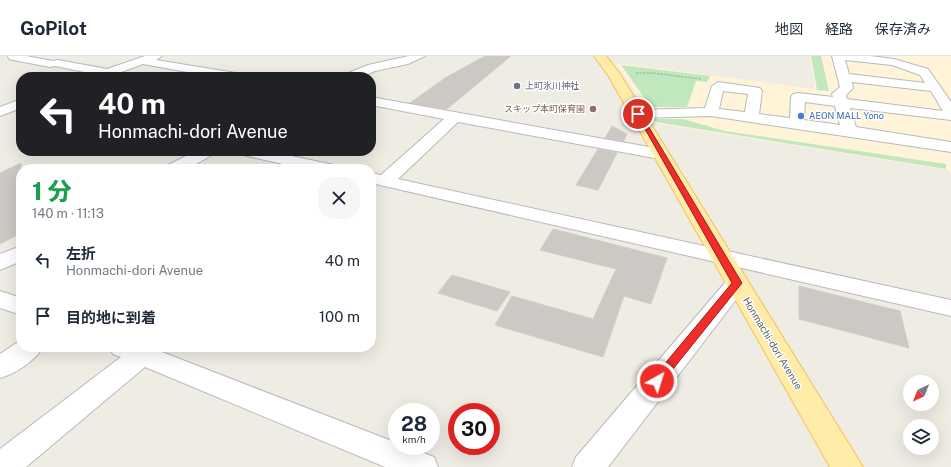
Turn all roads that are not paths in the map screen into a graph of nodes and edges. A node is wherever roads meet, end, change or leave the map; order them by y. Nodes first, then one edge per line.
1 (14, 56) edge
2 (157, 56) edge
3 (419, 56) edge
4 (600, 56) edge
5 (115, 58) dead end
6 (893, 59) edge
7 (0, 60) edge
8 (141, 62) junction
9 (841, 69) edge
10 (109, 72) joint
11 (204, 72) edge
12 (362, 72) edge
13 (927, 76) junction
14 (935, 88) junction
15 (7, 97) dead end
16 (16, 99) edge
17 (943, 101) junction
18 (376, 102) edge
19 (16, 105) edge
20 (0, 112) edge
21 (711, 112) junction
22 (951, 112) edge
23 (638, 114) junction
24 (455, 116) junction
25 (951, 116) edge
26 (845, 117) junction
27 (751, 118) junction
28 (797, 124) junction
29 (921, 127) dead end
30 (951, 147) edge
31 (660, 154) junction
32 (199, 156) edge
33 (268, 156) edge
34 (183, 164) edge
35 (305, 164) edge
36 (378, 180) edge
37 (16, 255) edge
38 (721, 256) junction
39 (0, 263) edge
40 (737, 283) junction
41 (0, 298) edge
42 (16, 305) edge
43 (951, 308) edge
44 (23, 352) edge
45 (131, 352) edge
46 (134, 352) edge
47 (0, 368) edge
48 (2, 467) edge
49 (422, 467) edge
50 (588, 467) edge
51 (847, 467) edge

1 - 7 street
1 - 10 street
2 - 8 street
3 - 12 street
4 - 23 main road, Honmachi-dori Avenue
5 - 8 street
6 - 9 street
6 - 13 street
8 - 10 street
8 - 11 street
9 - 13 street
9 - 14 street
9 - 17 street
9 - 26 street
13 - 14 street
14 - 17 street
15 - 16 street
17 - 22 street
18 - 24 street
19 - 20 street
21 - 23 street
21 - 27 street
21 - 27 street
23 - 31 main road, Honmachi-dori Avenue
24 - 31 street
24 - 36 street
25 - 26 street
26 - 28 street
26 - 28 street
26 - 29 street
26 - 30 street
27 - 28 street
31 - 38 main road, Honmachi-dori Avenue
32 - 34 street
33 - 35 street
36 - 38 street
37 - 39 street
38 - 40 main road, Honmachi-dori Avenue
38 - 43 street
40 - 50 street
40 - 51 main road, Honmachi-dori Avenue
41 - 42 street
44 - 47 street
45 - 48 street
46 - 49 street

